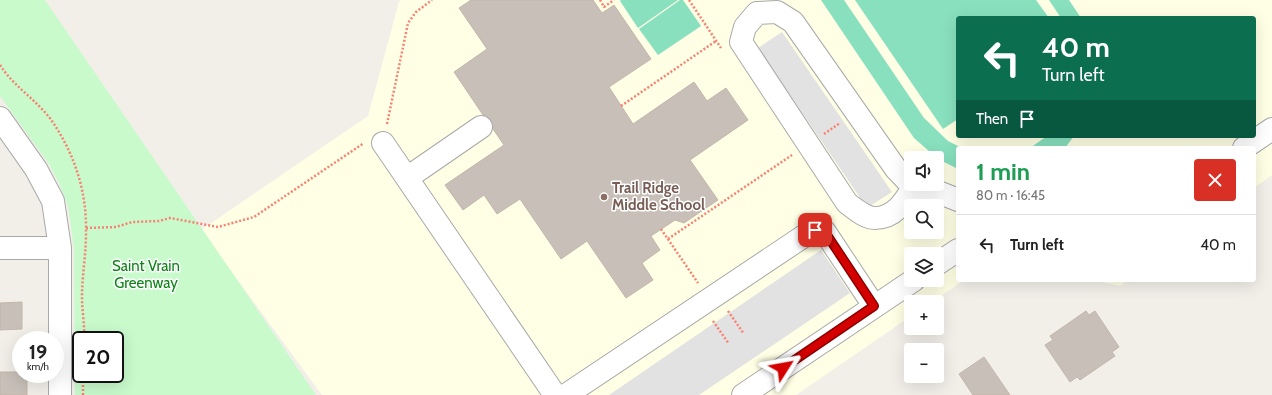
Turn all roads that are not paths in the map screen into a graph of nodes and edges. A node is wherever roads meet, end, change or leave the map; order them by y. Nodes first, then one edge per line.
1 (0, 118) edge
2 (481, 127) dead end
3 (1272, 129) edge
4 (383, 143) road end
5 (1247, 146) edge
6 (407, 178) junction
7 (912, 187) joint
8 (933, 191) edge
9 (956, 199) edge
10 (0, 248) edge
11 (60, 248) junction
12 (956, 251) edge
13 (944, 259) edge
14 (904, 286) edge
15 (874, 306) junction
16 (60, 395) edge
17 (555, 395) edge
18 (566, 395) edge
19 (743, 395) edge

1 - 11 street
2 - 6 street
3 - 5 street
4 - 6 street
6 - 17 street
7 - 7 street
8 - 9 street
10 - 11 street
11 - 16 street
12 - 13 street
14 - 15 street
15 - 18 street
15 - 19 street

